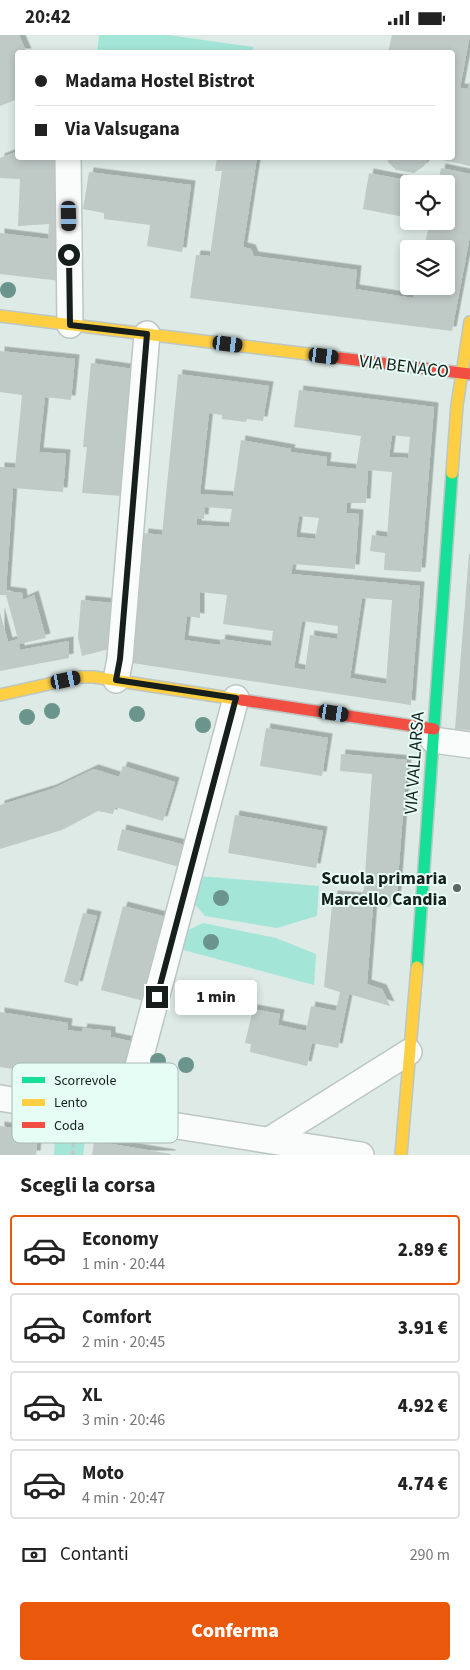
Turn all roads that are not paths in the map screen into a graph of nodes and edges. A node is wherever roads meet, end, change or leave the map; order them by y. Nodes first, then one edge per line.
1 (68, 160) edge
2 (0, 316) edge
3 (470, 322) edge
4 (70, 325) junction
5 (147, 334) junction
6 (466, 374) edge
7 (116, 680) junction
8 (0, 695) edge
9 (236, 698) junction
10 (433, 735) junction
11 (470, 745) edge
12 (409, 1052) junction
13 (139, 1063) edge
14 (178, 1127) edge
15 (269, 1140) junction
16 (361, 1155) edge
17 (401, 1155) edge

1 - 4 street
2 - 4 street, VIA BENACO
3 - 6 street, VIA VALLARSA
4 - 5 street, VIA BENACO
5 - 6 street, VIA BENACO
5 - 7 street
6 - 10 street, VIA VALLARSA
7 - 8 street
7 - 9 street
9 - 10 street
9 - 13 street
10 - 11 street
10 - 12 street, VIA VALLARSA
12 - 15 street
12 - 17 street, VIA VALLARSA
14 - 15 street
15 - 16 street

